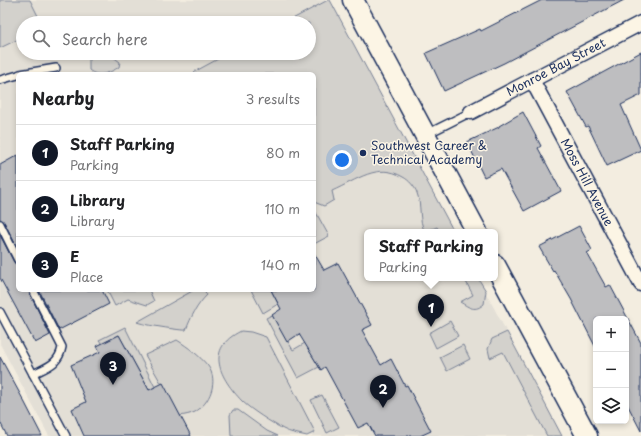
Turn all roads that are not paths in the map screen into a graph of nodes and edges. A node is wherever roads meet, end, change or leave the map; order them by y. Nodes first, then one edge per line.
1 (353, 0) edge
2 (641, 23) edge
3 (56, 68) dead end
4 (31, 72) edge
5 (16, 75) edge
6 (0, 80) edge
7 (532, 80) junction
8 (472, 112) joint
9 (425, 135) junction
10 (0, 224) edge
11 (475, 229) edge
12 (16, 256) edge
13 (498, 271) edge
14 (641, 284) edge
15 (34, 292) edge
16 (0, 312) edge
17 (33, 374) junction
18 (66, 436) edge
19 (587, 436) edge

1 - 9 street
2 - 7 street, Monroe Bay Street
3 - 4 lane
5 - 6 lane
7 - 8 street, Monroe Bay Street
7 - 14 street, Moss Hill Avenue
8 - 9 lane
9 - 11 street
10 - 12 lane
13 - 19 street
15 - 17 lane
16 - 17 lane
17 - 18 lane

